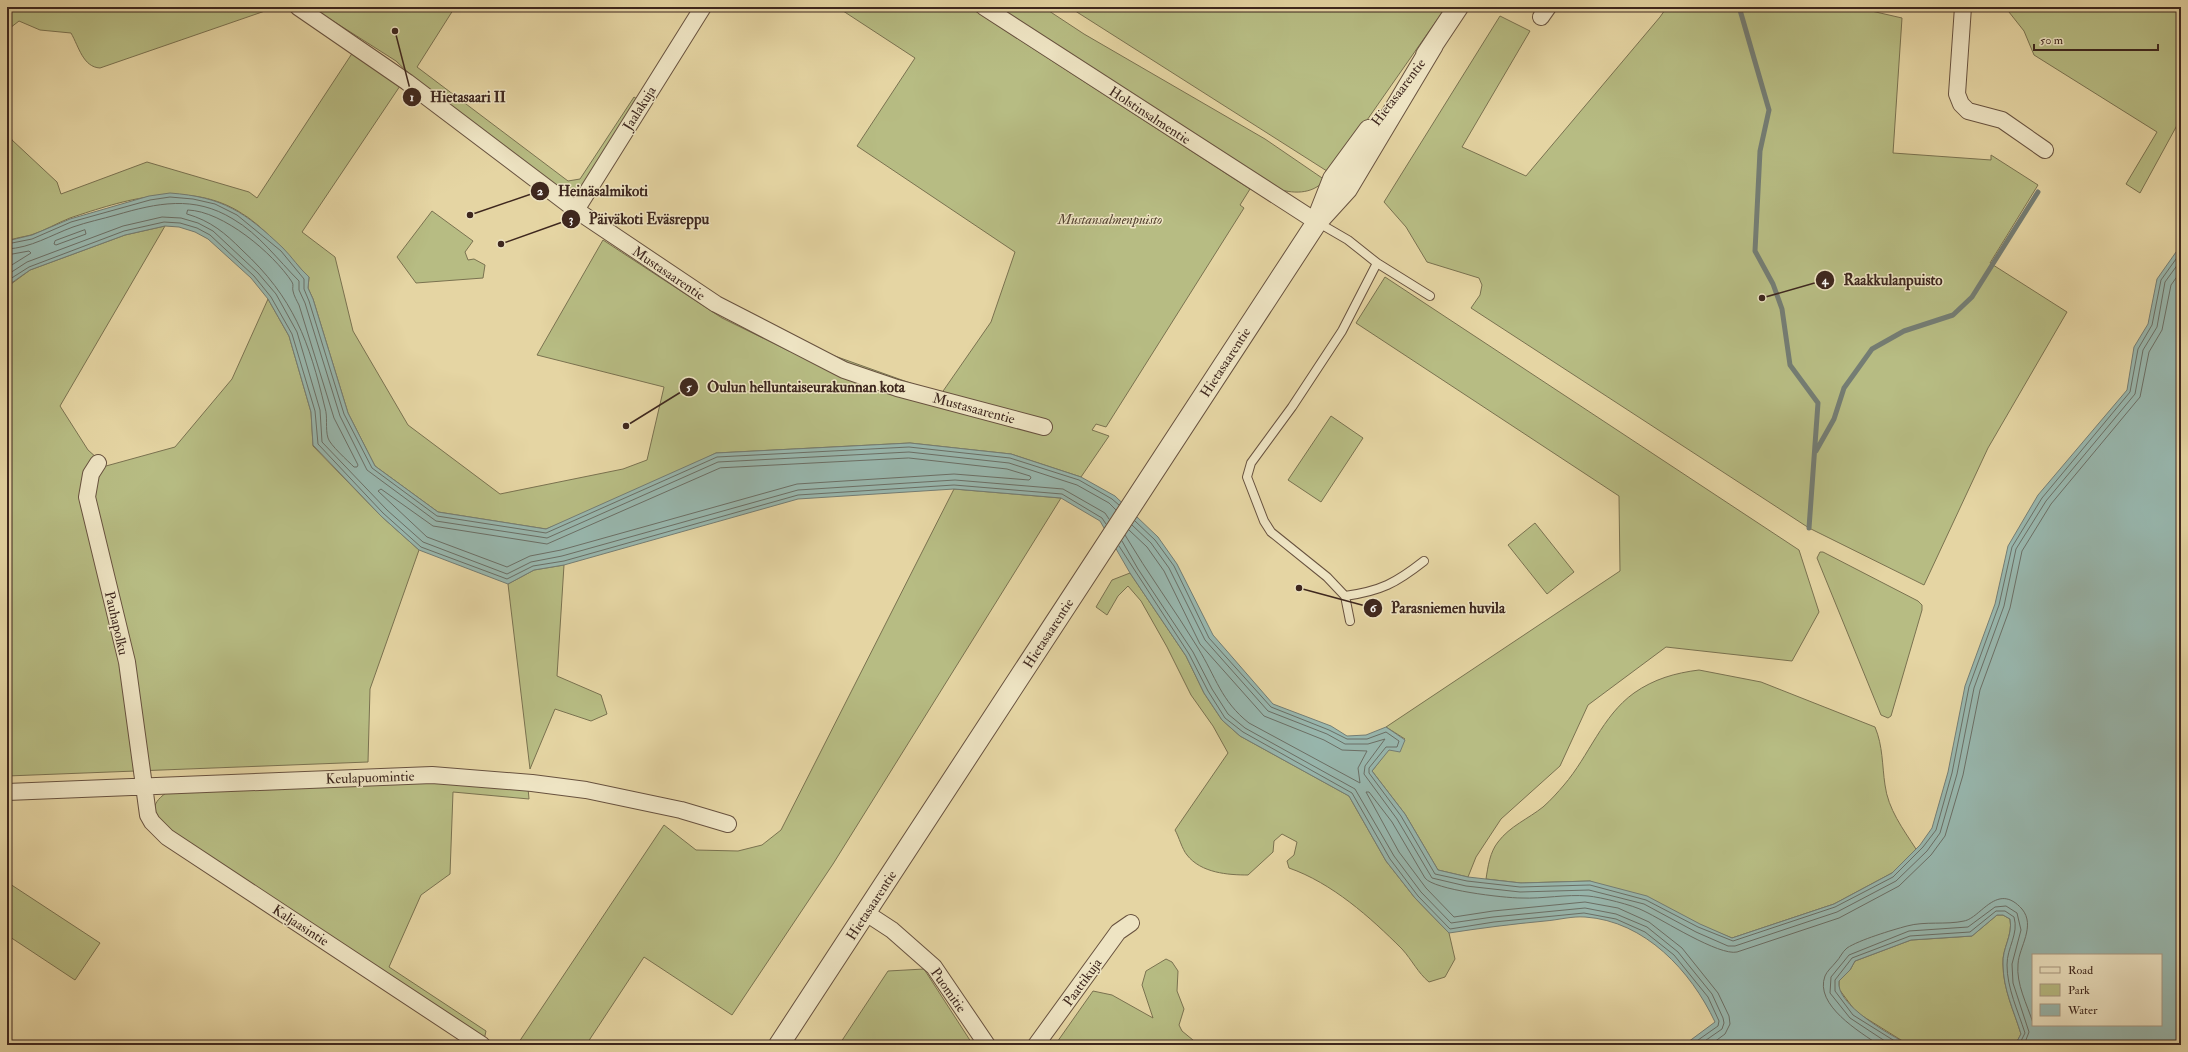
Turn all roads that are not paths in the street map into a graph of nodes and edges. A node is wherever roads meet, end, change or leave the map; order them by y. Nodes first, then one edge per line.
1 (298, 7) edge
2 (703, 7) edge
3 (984, 7) edge
4 (1458, 7) edge
5 (1963, 7) edge
6 (2045, 150) dead end
7 (576, 210) junction
8 (1317, 222) junction
9 (1377, 262) junction
10 (1430, 296) dead end
11 (1044, 427) dead end
12 (98, 462) dead end
13 (1424, 562) dead end
14 (1345, 596) junction
15 (1350, 621) dead end
16 (144, 787) junction
17 (7, 792) edge
18 (728, 824) dead end
19 (866, 913) junction
20 (1132, 923) dead end
21 (482, 1045) edge
22 (778, 1045) edge
23 (987, 1045) edge
24 (1036, 1045) edge

1 - 7 street, Mustasaarentie
2 - 7 street, Jaalakuja
3 - 8 street, Holstinsalmentie
4 - 8 street, Hietasaarentie
5 - 6 street
7 - 11 street, Mustasaarentie
8 - 9 lane
8 - 19 street, Hietasaarentie
9 - 10 lane
9 - 14 lane
12 - 16 street, Pauhapolku
13 - 14 lane
14 - 15 lane
16 - 17 street, Keulapuomintie
16 - 18 street, Keulapuomintie
16 - 21 street, Kaljaasintie
19 - 22 street, Hietasaarentie
19 - 23 street, Puomitie
20 - 24 street, Paattikuja

